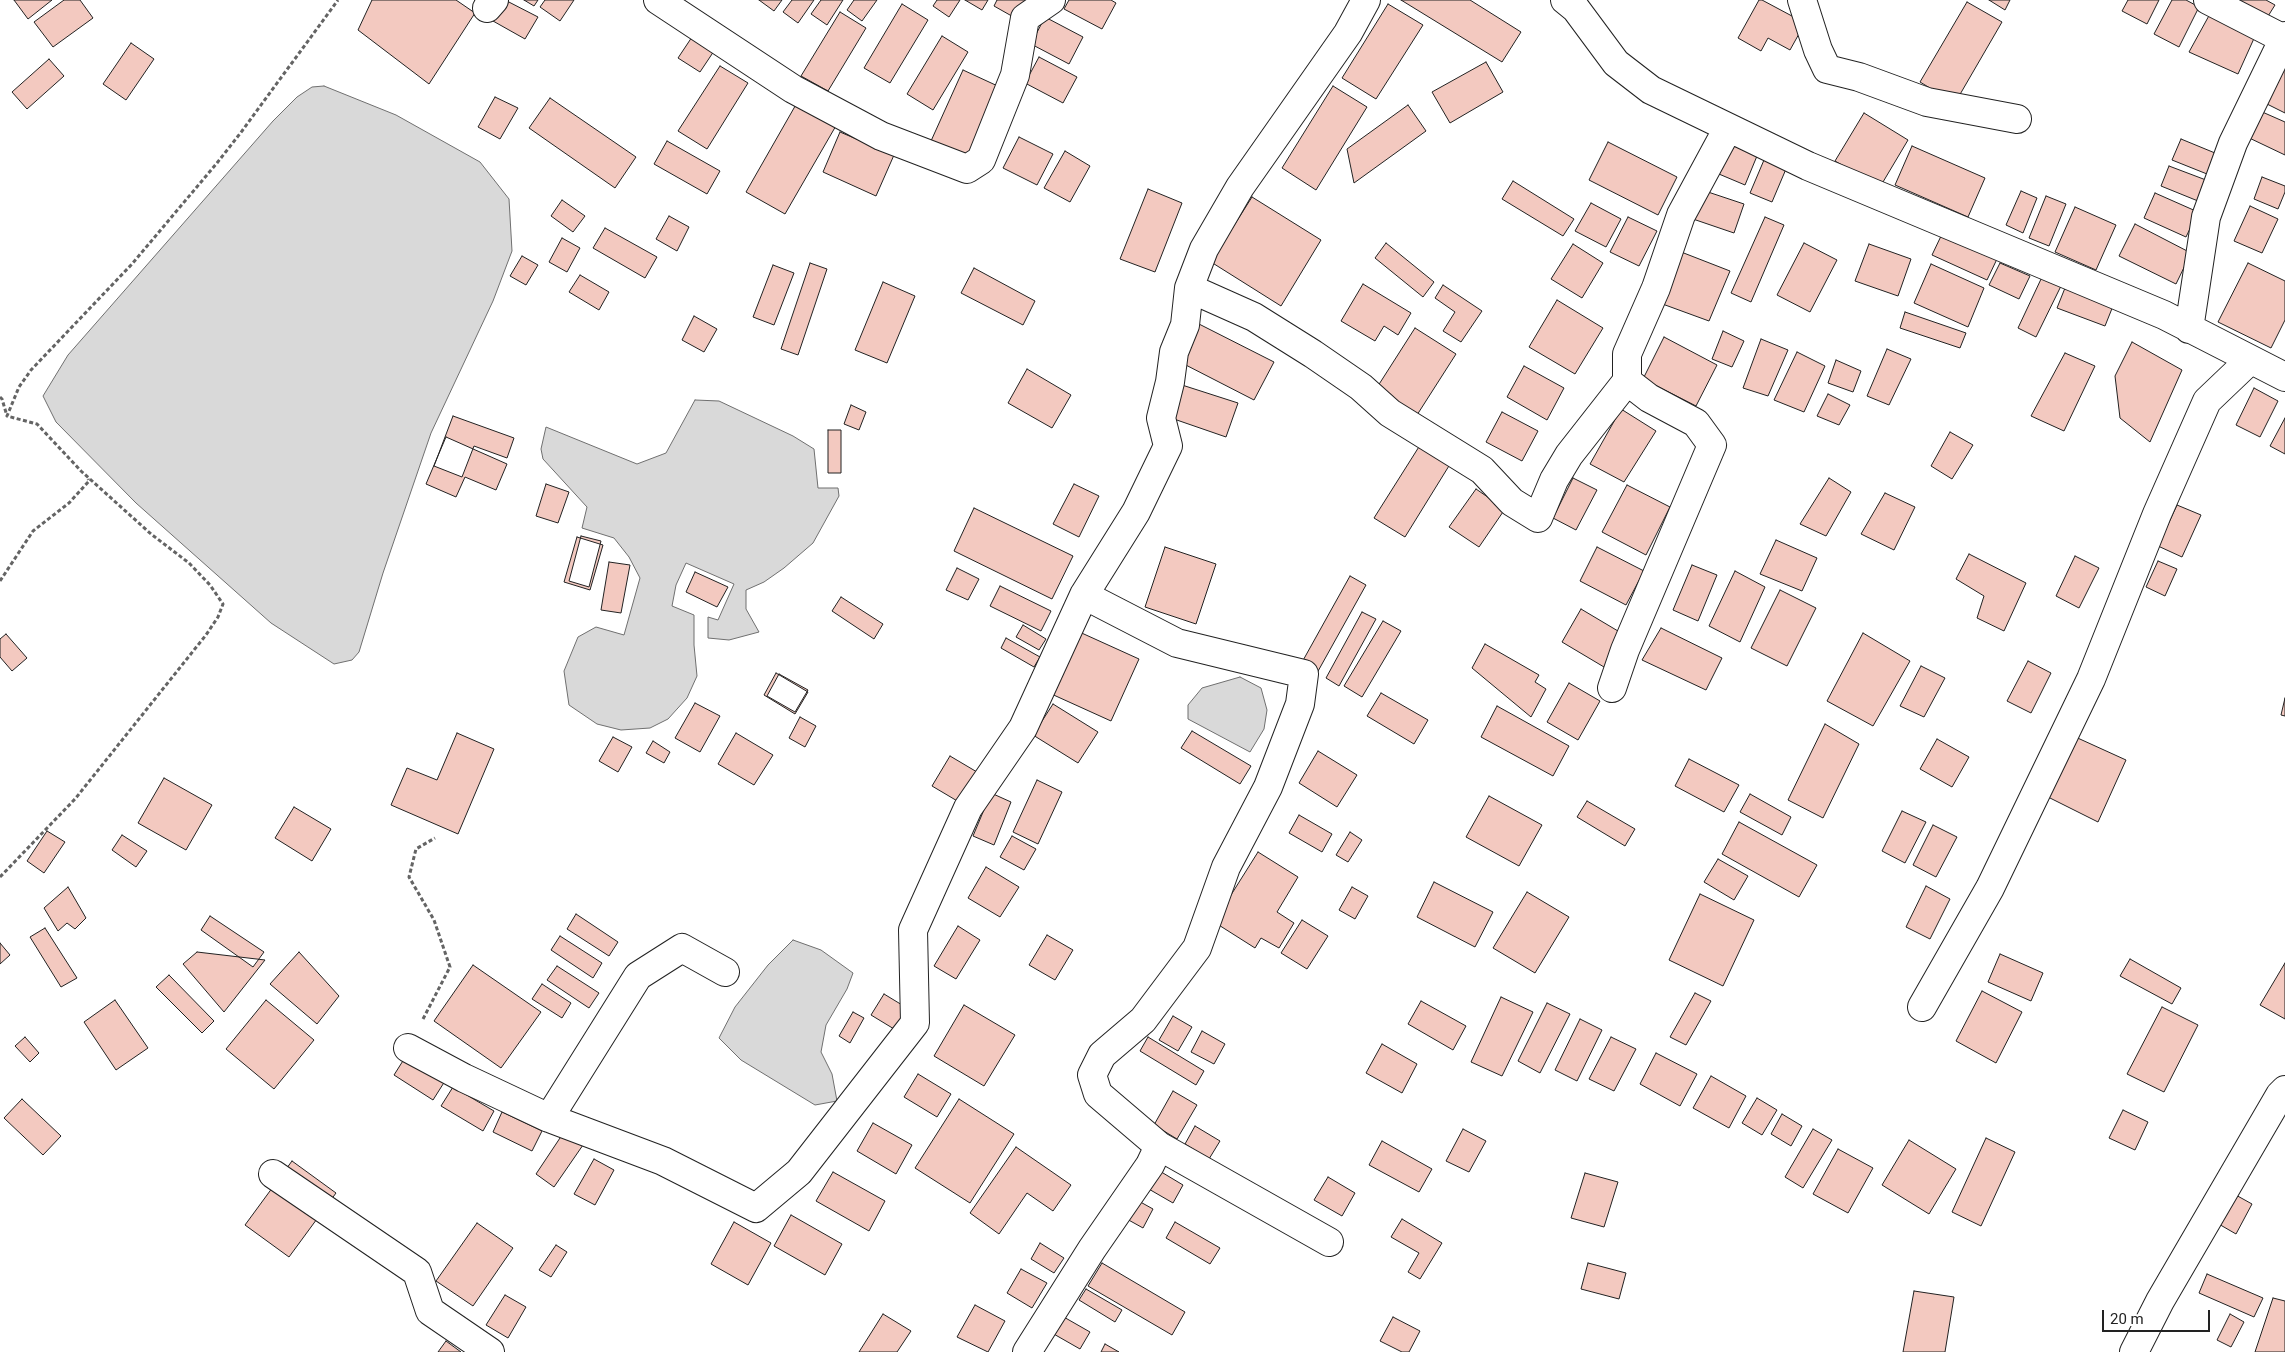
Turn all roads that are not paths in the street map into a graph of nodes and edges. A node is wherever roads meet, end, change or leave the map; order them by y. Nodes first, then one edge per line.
1 (658, 0) edge
2 (1051, 0) edge
3 (1366, 0) edge
4 (1565, 0) edge
5 (1802, 0) edge
6 (2208, 0) edge
7 (2284, 38) edge
8 (2017, 119) dead end
9 (1728, 128) junction
10 (1189, 288) junction
11 (2189, 328) junction
12 (2250, 360) junction
13 (2285, 378) edge
14 (1627, 381) junction
15 (1084, 595) junction
16 (1612, 688) dead end
17 (725, 972) dead end
18 (1922, 1007) dead end
19 (408, 1048) road end
20 (2285, 1090) edge
21 (549, 1118) junction
22 (1159, 1146) junction
23 (273, 1174) dead end
24 (1329, 1242) dead end
25 (490, 1352) edge
26 (1027, 1352) edge
27 (2134, 1352) edge

1 - 2 street
3 - 10 street
4 - 9 street
5 - 8 street
6 - 7 street
7 - 11 street
9 - 11 street
9 - 14 street
10 - 14 street
10 - 15 street
11 - 12 street
12 - 13 street
12 - 18 street
14 - 16 street
15 - 21 street
15 - 22 street
17 - 21 street
19 - 21 street
20 - 27 street
22 - 24 street
22 - 26 street
23 - 25 street

